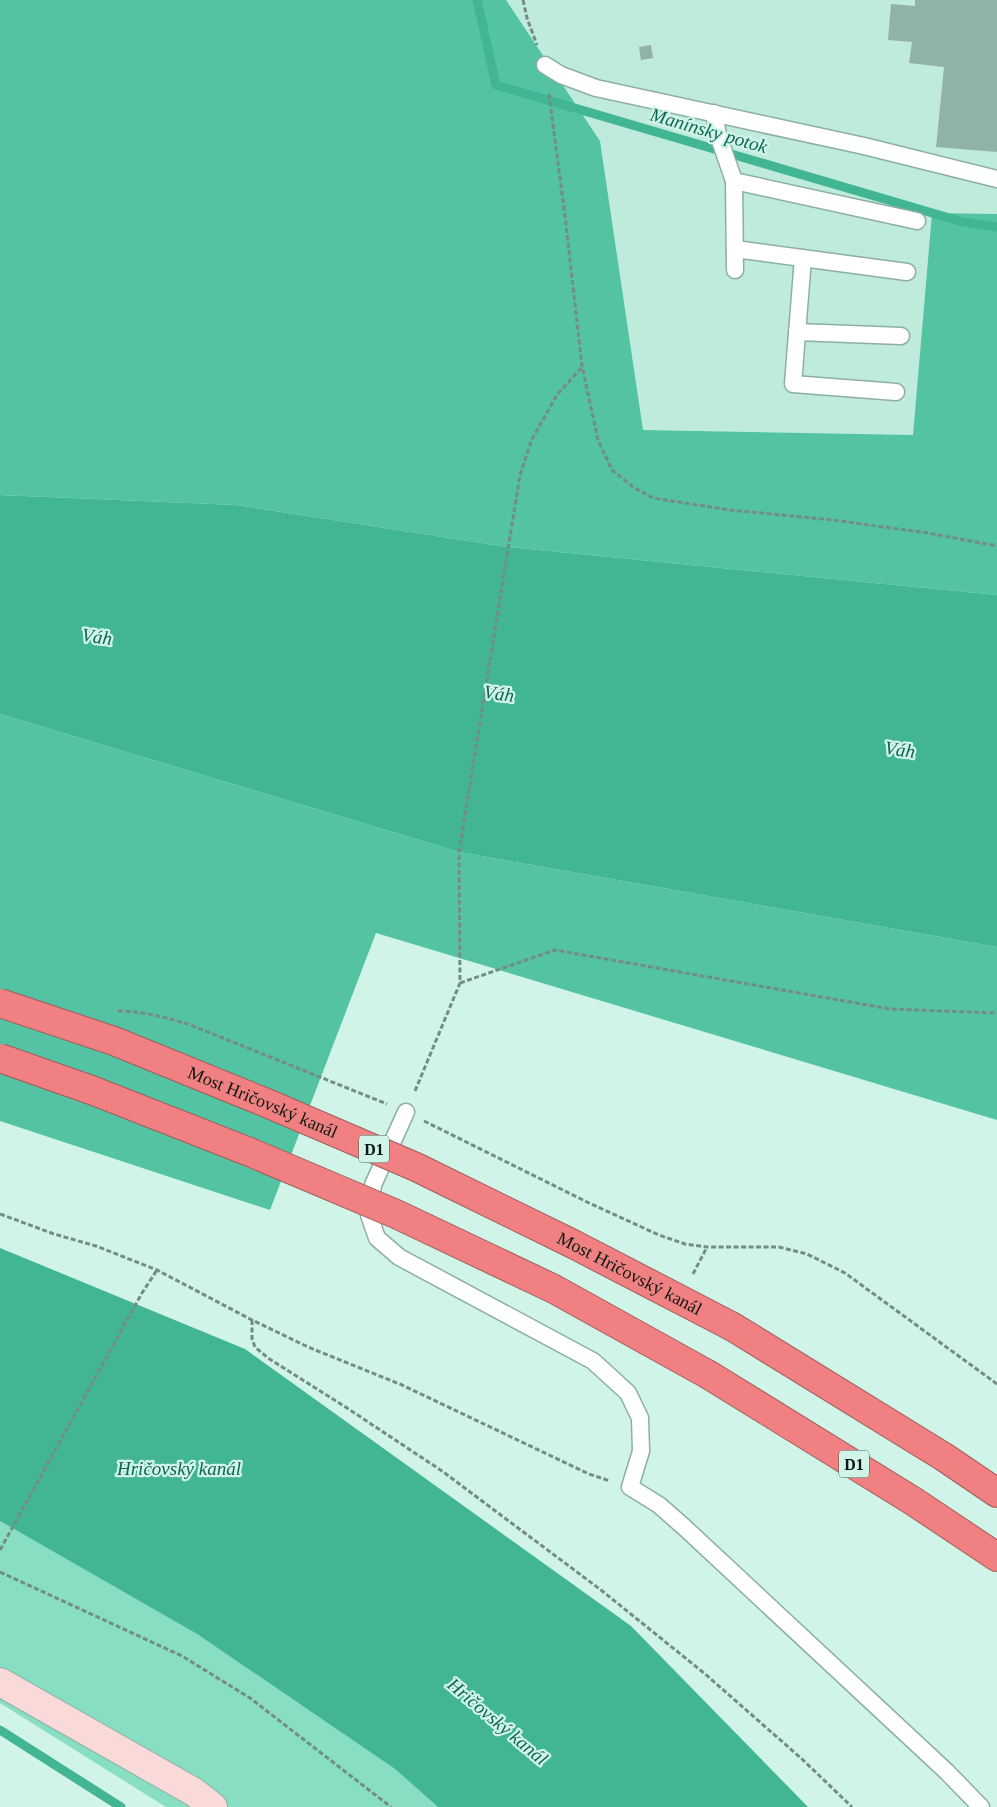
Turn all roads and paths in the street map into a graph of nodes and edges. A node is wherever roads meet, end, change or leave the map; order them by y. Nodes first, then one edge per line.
1 (523, 0) edge
2 (545, 65) junction
3 (714, 113) junction
4 (997, 179) edge
5 (734, 181) junction
6 (917, 221) dead end
7 (735, 248) junction
8 (803, 258) junction
9 (735, 270) dead end
10 (907, 272) dead end
11 (797, 332) junction
12 (901, 336) dead end
13 (582, 366) junction
14 (896, 392) dead end
15 (997, 546) edge
16 (460, 983) junction
17 (0, 1002) edge
18 (114, 1012) dead end
19 (997, 1013) edge
20 (0, 1058) edge
21 (406, 1112) junction
22 (0, 1214) edge
23 (157, 1270) junction
24 (252, 1320) junction
25 (997, 1384) edge
26 (630, 1487) junction
27 (997, 1493) edge
28 (0, 1550) edge
29 (997, 1557) edge
30 (0, 1572) edge
31 (0, 1682) edge
32 (213, 1807) edge
33 (391, 1807) edge
34 (852, 1807) edge
35 (982, 1807) edge

1 - 2 path
2 - 3 lane
2 - 13 path
3 - 4 lane
3 - 5 lane
5 - 6 lane
5 - 7 lane
7 - 8 lane
7 - 9 lane
8 - 10 lane
8 - 11 lane
11 - 12 lane
11 - 14 lane
13 - 15 path
13 - 16 path
16 - 19 path
16 - 21 path
17 - 27 highway, Most Hričovský kanál / D1, bridge
18 - 21 path
20 - 29 highway, D1, bridge
21 - 25 path
21 - 26 lane
22 - 23 path
23 - 24 path
23 - 28 path
24 - 26 path
24 - 34 path
26 - 35 lane
30 - 33 path
31 - 32 main road

